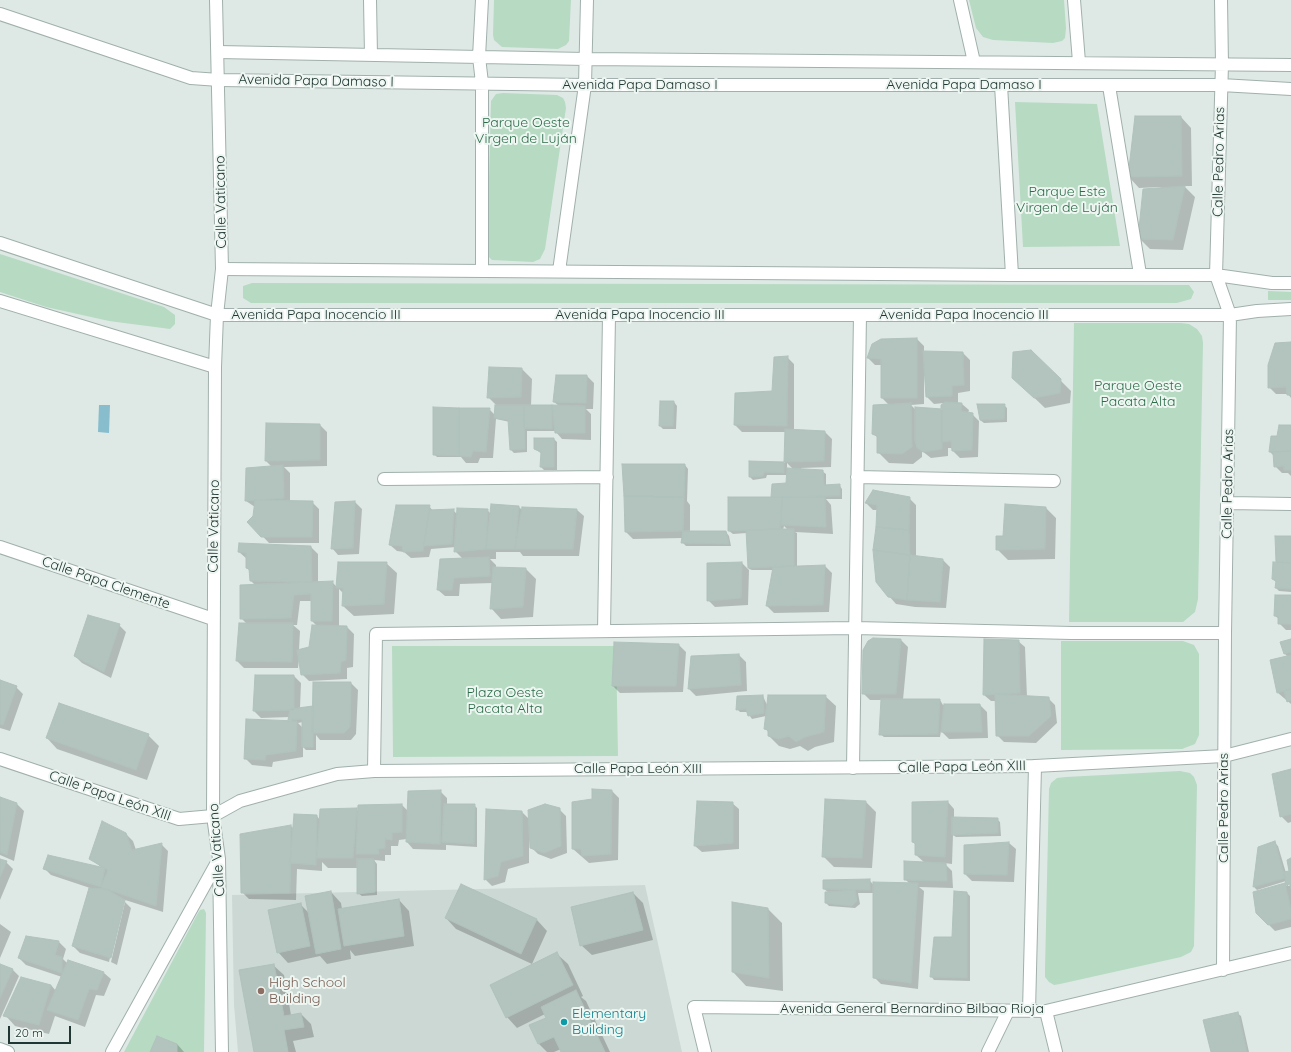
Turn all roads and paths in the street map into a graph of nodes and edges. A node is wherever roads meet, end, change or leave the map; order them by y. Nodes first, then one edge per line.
1 (216, 0) edge
2 (370, 0) edge
3 (482, 0) edge
4 (587, 0) edge
5 (960, 0) edge
6 (1074, 0) edge
7 (1221, 0) edge
8 (0, 14) edge
9 (218, 52) junction
10 (371, 55) junction
11 (479, 57) junction
12 (586, 59) junction
13 (974, 62) junction
14 (1080, 62) junction
15 (1222, 64) junction
16 (1291, 65) edge
17 (219, 80) junction
18 (482, 83) junction
19 (585, 85) junction
20 (1001, 85) junction
21 (1221, 85) junction
22 (1109, 86) junction
23 (1291, 89) edge
24 (0, 243) edge
25 (222, 269) junction
26 (482, 270) junction
27 (559, 271) junction
28 (1140, 274) junction
29 (1012, 275) junction
30 (1216, 275) junction
31 (1291, 284) edge
32 (0, 301) edge
33 (1291, 309) edge
34 (217, 315) junction
35 (609, 315) junction
36 (860, 315) junction
37 (1230, 315) junction
38 (215, 367) junction
39 (607, 477) junction
40 (857, 477) junction
41 (384, 479) dead end
42 (1054, 481) dead end
43 (1228, 503) junction
44 (1291, 504) edge
45 (0, 547) edge
46 (213, 619) junction
47 (855, 628) junction
48 (604, 631) junction
49 (1225, 633) junction
50 (1291, 739) edge
51 (1224, 756) junction
52 (0, 759) edge
53 (1035, 766) junction
54 (853, 768) junction
55 (374, 770) junction
56 (213, 816) junction
57 (219, 859) junction
58 (1291, 953) edge
59 (1223, 970) junction
60 (1008, 1011) junction
61 (1028, 1011) junction
62 (1046, 1011) junction
63 (0, 1050) edge
64 (8, 1052) edge
65 (112, 1052) edge
66 (222, 1052) edge
67 (705, 1052) edge
68 (988, 1052) edge
69 (1056, 1052) edge

1 - 9 street, Calle Vaticano
2 - 10 street
3 - 11 street
4 - 12 street
5 - 13 street
6 - 14 street
7 - 15 street, Calle Pedro Arias
8 - 17 street, Avenida Papa Damaso I
9 - 10 street, Avenida Papa Damaso I
9 - 17 street, Calle Vaticano
10 - 11 street, Avenida Papa Damaso I
11 - 12 street, Avenida Papa Damaso I
11 - 18 street
12 - 13 street, Avenida Papa Damaso I
12 - 19 street
13 - 14 street, Avenida Papa Damaso I
14 - 15 street, Avenida Papa Damaso I
15 - 16 street, Avenida Papa Damaso I
15 - 21 street, Calle Pedro Arias
17 - 18 street, Avenida Papa Damaso I
17 - 25 street, Calle Vaticano
18 - 19 street, Avenida Papa Damaso I
18 - 26 street
19 - 20 street, Avenida Papa Damaso I
19 - 27 street
20 - 22 street, Avenida Papa Damaso I
20 - 29 street
21 - 22 street, Avenida Papa Damaso I
21 - 23 street, Avenida Papa Damaso I
21 - 30 street, Calle Pedro Arias
22 - 28 street
24 - 34 street, Avenida Papa Inocencio III
25 - 26 street
25 - 34 street, Calle Vaticano
26 - 27 street
27 - 29 street
28 - 29 street
28 - 30 street
30 - 31 street
30 - 37 street, Calle Pedro Arias
32 - 38 street
33 - 37 street, Avenida Papa Inocencio III
34 - 35 street, Avenida Papa Inocencio III
34 - 38 street, Calle Vaticano
35 - 36 street, Avenida Papa Inocencio III
35 - 39 street
36 - 37 street, Avenida Papa Inocencio III
36 - 40 street
37 - 43 street, Calle Pedro Arias
38 - 46 street, Calle Vaticano
39 - 41 street
39 - 48 street
40 - 42 street
40 - 47 street
43 - 44 street
43 - 49 street, Calle Pedro Arias
45 - 46 street, Calle Papa Clemente
46 - 56 street, Calle Vaticano
47 - 48 street
47 - 49 street
47 - 54 street
48 - 55 street
49 - 51 street, Calle Pedro Arias
50 - 51 street, Calle Papa León XIII
51 - 53 street, Calle Papa León XIII
51 - 59 street, Calle Pedro Arias
52 - 56 street, Calle Papa León XIII
53 - 54 street, Calle Papa León XIII
53 - 61 street
54 - 55 street, Calle Papa León XIII
55 - 56 street, Calle Papa León XIII
56 - 57 street, Calle Vaticano
57 - 65 street
57 - 66 street, Calle Vaticano
58 - 59 street, Avenida General Bernardino Bilbao Rioja
59 - 62 street, Avenida General Bernardino Bilbao Rioja
60 - 61 street, Avenida General Bernardino Bilbao Rioja
60 - 67 street, Avenida General Bernardino Bilbao Rioja
60 - 68 street
61 - 62 street, Avenida General Bernardino Bilbao Rioja
62 - 69 street
63 - 64 street

